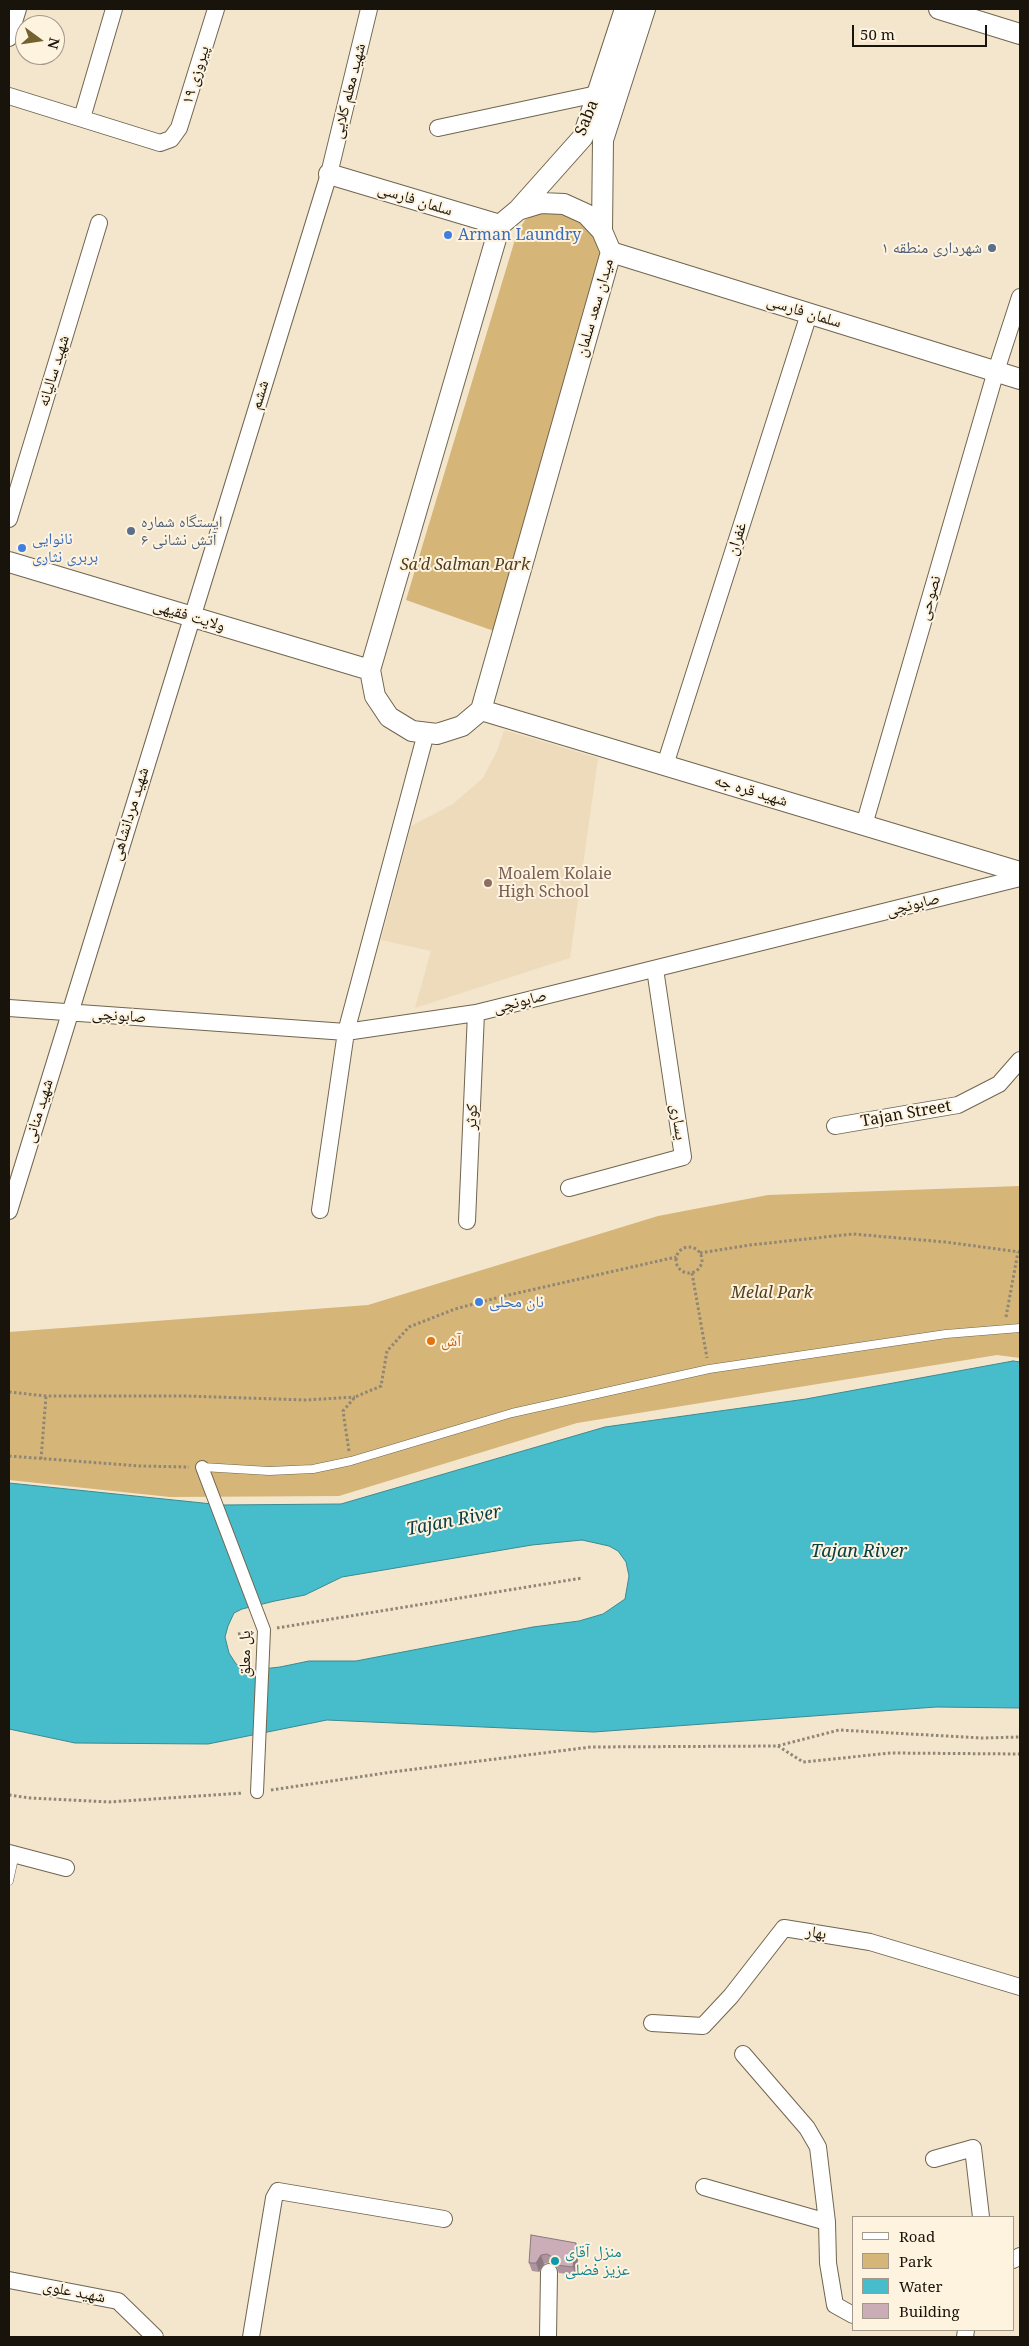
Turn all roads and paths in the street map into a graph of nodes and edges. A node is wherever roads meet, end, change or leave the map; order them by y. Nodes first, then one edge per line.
1 (18, 9) edge
2 (114, 9) edge
3 (216, 9) edge
4 (369, 9) edge
5 (625, 9) edge
6 (645, 9) edge
7 (948, 10) edge
8 (1020, 34) edge
9 (9, 38) edge
10 (597, 94) junction
11 (9, 96) edge
12 (82, 118) junction
13 (438, 128) dead end
14 (329, 174) junction
15 (518, 210) junction
16 (99, 223) dead end
17 (500, 225) junction
18 (602, 231) junction
19 (612, 252) junction
20 (1020, 297) edge
21 (809, 314) junction
22 (996, 371) junction
23 (1020, 379) edge
24 (9, 519) edge
25 (9, 562) edge
26 (191, 616) junction
27 (370, 670) junction
28 (481, 710) junction
29 (426, 733) junction
30 (665, 765) junction
31 (864, 825) junction
32 (1020, 872) edge
33 (1020, 878) edge
34 (655, 969) junction
35 (9, 1008) edge
36 (70, 1012) junction
37 (476, 1013) junction
38 (346, 1032) junction
39 (1020, 1060) edge
40 (835, 1126) dead end
41 (569, 1188) dead end
42 (320, 1210) dead end
43 (9, 1211) edge
44 (468, 1221) dead end
45 (1019, 1252) edge
46 (700, 1253) junction
47 (676, 1258) junction
48 (692, 1273) junction
49 (1004, 1328) junction
50 (1020, 1328) edge
51 (708, 1369) junction
52 (9, 1392) edge
53 (46, 1396) junction
54 (355, 1397) junction
55 (9, 1456) edge
56 (42, 1458) junction
57 (351, 1461) junction
58 (202, 1467) junction
59 (582, 1578) dead end
60 (264, 1630) junction
61 (1020, 1737) edge
62 (777, 1746) junction
63 (1020, 1754) edge
64 (257, 1792) junction
65 (9, 1795) edge
66 (12, 1854) edge
67 (66, 1868) dead end
68 (9, 1881) edge
69 (1020, 1987) edge
70 (652, 2023) dead end
71 (743, 2054) dead end
72 (934, 2159) dead end
73 (704, 2187) dead end
74 (981, 2216) edge
75 (444, 2219) dead end
76 (828, 2222) junction
77 (549, 2272) dead end
78 (9, 2280) edge
79 (852, 2314) edge
80 (155, 2337) edge
81 (251, 2337) edge
82 (548, 2337) edge

1 - 9 street
2 - 12 street
3 - 12 street, پیروزی ۱۹
4 - 14 street, شهید معلم کلایی
5 - 10 street, Saba
6 - 18 street, Saba
7 - 8 street
10 - 13 street
10 - 15 street, Saba
11 - 12 street
14 - 17 street, سلمان فارسی
14 - 26 street, ششم
15 - 17 street, میدان سعد سلمان
15 - 18 street, میدان سعد سلمان
16 - 24 street, شهید سالیانه
17 - 27 street
18 - 19 street, میدان سعد سلمان
19 - 21 street, سلمان فارسی
19 - 28 street, میدان سعد سلمان
20 - 22 street, نصوحی
21 - 22 street, سلمان فارسی
21 - 30 street, غفران
22 - 23 street, سلمان فارسی
22 - 31 street, نصوحی
25 - 26 street, ولایت فقیهی
26 - 27 street, ولایت فقیهی
26 - 36 street, شهید مردانشاهی
27 - 29 street
28 - 29 street
28 - 30 street, شهید قره جه
29 - 38 street
30 - 31 street, شهید قره جه
31 - 32 street, شهید قره جه
33 - 34 street, صابونچی
34 - 37 street, صابونچی
34 - 41 street, یساری
35 - 36 street, صابونچی
36 - 38 street, صابونچی
36 - 43 street, شهید منانی
37 - 38 street, صابونچی
37 - 44 street, کوثر
38 - 42 street
39 - 40 street, Tajan Street
45 - 46 path
45 - 49 path
46 - 47 path
46 - 48 path
47 - 48 path
47 - 54 path
48 - 51 path
49 - 50 lane
49 - 51 lane
51 - 57 lane
52 - 53 path
53 - 54 path
53 - 56 path
54 - 57 path
55 - 56 path
56 - 58 path
57 - 58 lane
58 - 60 street, پل معلق
59 - 60 path
60 - 64 street, پل معلق
61 - 62 path
62 - 63 path
62 - 64 path
64 - 65 path
66 - 67 street
66 - 68 lane
69 - 70 street, بهار
71 - 76 street
72 - 74 street
73 - 76 street
75 - 81 street
76 - 79 street
77 - 82 street
78 - 80 street, شهید علوی

